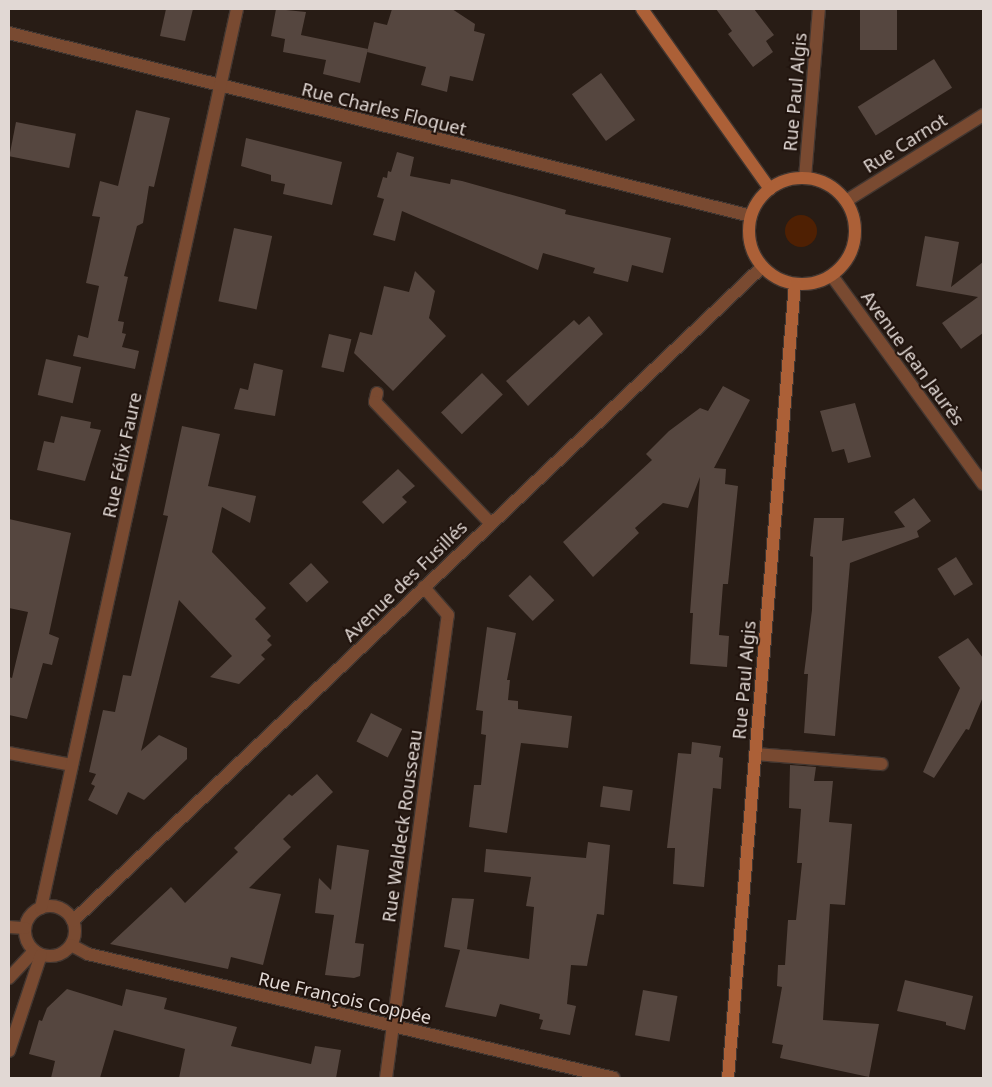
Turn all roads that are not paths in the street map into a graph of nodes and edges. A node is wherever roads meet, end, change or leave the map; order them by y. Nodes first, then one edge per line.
1 (237, 9) edge
2 (642, 9) edge
3 (819, 9) edge
4 (9, 33) edge
5 (220, 87) junction
6 (983, 115) edge
7 (805, 178) junction
8 (770, 188) junction
9 (846, 201) junction
10 (751, 216) junction
11 (762, 266) junction
12 (832, 276) junction
13 (796, 284) junction
14 (377, 393) dead end
15 (983, 484) edge
16 (491, 524) junction
17 (424, 587) junction
18 (9, 753) edge
19 (755, 754) junction
20 (882, 764) dead end
21 (72, 765) junction
22 (41, 908) junction
23 (73, 921) junction
24 (9, 927) edge
25 (25, 928) junction
26 (71, 945) junction
27 (38, 953) junction
28 (9, 978) edge
29 (393, 1028) junction
30 (9, 1051) edge
31 (386, 1078) edge
32 (614, 1078) edge
33 (728, 1078) edge

1 - 5 street, Rue Félix Faure
2 - 8 street
3 - 7 street, Rue Paul Algis
4 - 5 street, Rue Charles Floquet
5 - 10 street, Rue Charles Floquet
5 - 21 street, Rue Félix Faure
6 - 9 street, Rue Carnot
7 - 8 street
7 - 9 street
8 - 10 street
9 - 12 street
10 - 11 street
11 - 13 street
11 - 16 street, Avenue des Fusillés
12 - 13 street
12 - 15 street, Avenue Jean Jaurès
13 - 19 street, Rue Paul Algis
14 - 16 street
16 - 17 street, Avenue des Fusillés
17 - 23 street, Avenue des Fusillés
17 - 29 street, Rue Waldeck Rousseau
18 - 21 street
19 - 20 street
19 - 33 street, Rue Paul Algis
21 - 22 street, Rue Félix Faure
22 - 23 street
22 - 25 street
23 - 26 street
24 - 25 street
25 - 27 street
26 - 27 street
26 - 29 street, Rue François Coppée
27 - 28 street
27 - 30 street
29 - 31 street, Rue Waldeck Rousseau
29 - 32 street, Rue François Coppée

